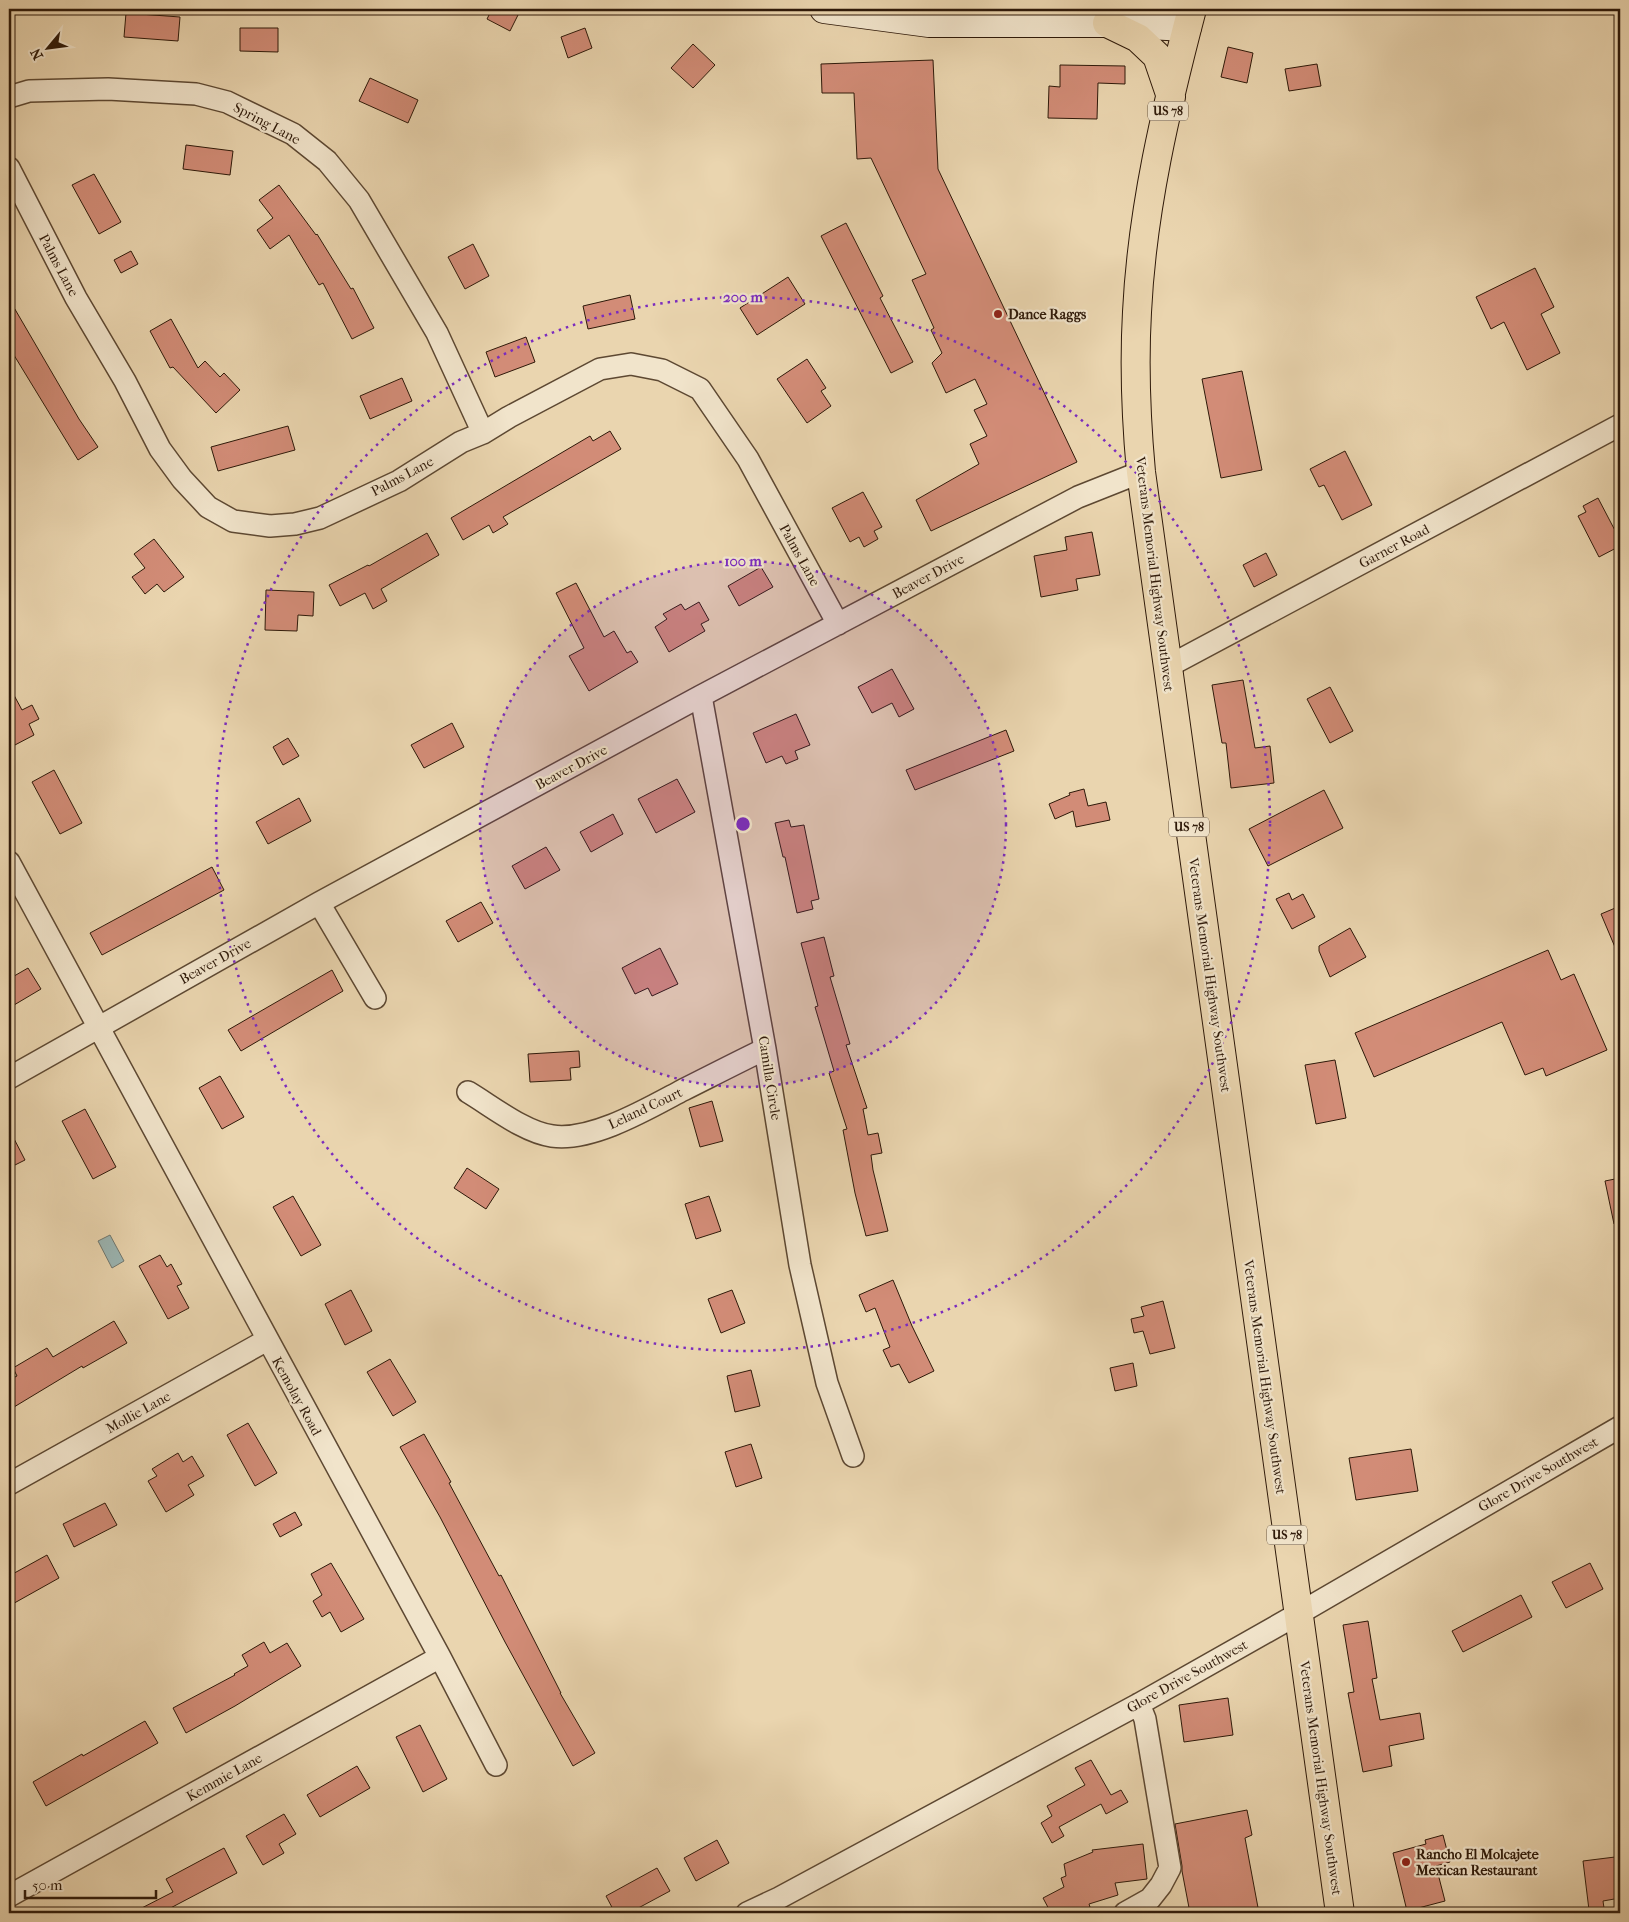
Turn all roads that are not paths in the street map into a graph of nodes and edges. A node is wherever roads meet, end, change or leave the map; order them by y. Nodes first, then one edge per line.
1 (824, 9) edge
2 (1189, 18) edge
3 (1107, 22) junction
4 (9, 97) edge
5 (1171, 98) junction
6 (9, 168) edge
7 (1620, 425) edge
8 (483, 433) junction
9 (1141, 472) junction
10 (838, 624) junction
11 (1167, 667) junction
12 (701, 696) junction
13 (9, 862) edge
14 (319, 903) junction
15 (375, 998) dead end
16 (98, 1027) junction
17 (765, 1049) junction
18 (9, 1078) edge
19 (468, 1092) dead end
20 (267, 1340) junction
21 (1620, 1427) edge
22 (853, 1456) dead end
23 (9, 1484) edge
24 (1298, 1614) junction
25 (440, 1657) junction
26 (1139, 1704) junction
27 (496, 1765) dead end
28 (9, 1896) edge
29 (783, 1906) edge
30 (747, 1913) edge
31 (1125, 1913) edge
32 (1340, 1913) edge

1 - 3 street
2 - 3 street
2 - 5 main road, Veterans Memorial Highway Southwest / US 78
3 - 5 main road
4 - 8 street, Spring Lane
5 - 9 main road, Veterans Memorial Highway Southwest / US 78
6 - 8 street, Palms Lane
7 - 11 street, Garner Road
8 - 10 street, Palms Lane
9 - 10 street, Beaver Drive
9 - 11 main road, Veterans Memorial Highway Southwest / US 78
10 - 12 street, Beaver Drive
11 - 24 main road, Veterans Memorial Highway Southwest / US 78
12 - 14 street, Beaver Drive
12 - 17 street, Camilla Circle
13 - 16 street, Kemolay Road
14 - 15 street
14 - 16 street, Beaver Drive
16 - 18 street, Beaver Drive
16 - 20 street, Kemolay Road
17 - 19 street, Leland Court
17 - 22 street, Camilla Circle
20 - 23 street, Mollie Lane
20 - 25 street, Kemolay Road
21 - 24 street, Glore Drive Southwest
24 - 26 street, Glore Drive Southwest
24 - 32 main road, Veterans Memorial Highway Southwest / US 78
25 - 27 street, Kemolay Road
25 - 28 street, Kemmie Lane
26 - 29 street, Glore Drive Southwest
26 - 31 street
29 - 30 street, Glore Drive Southwest

